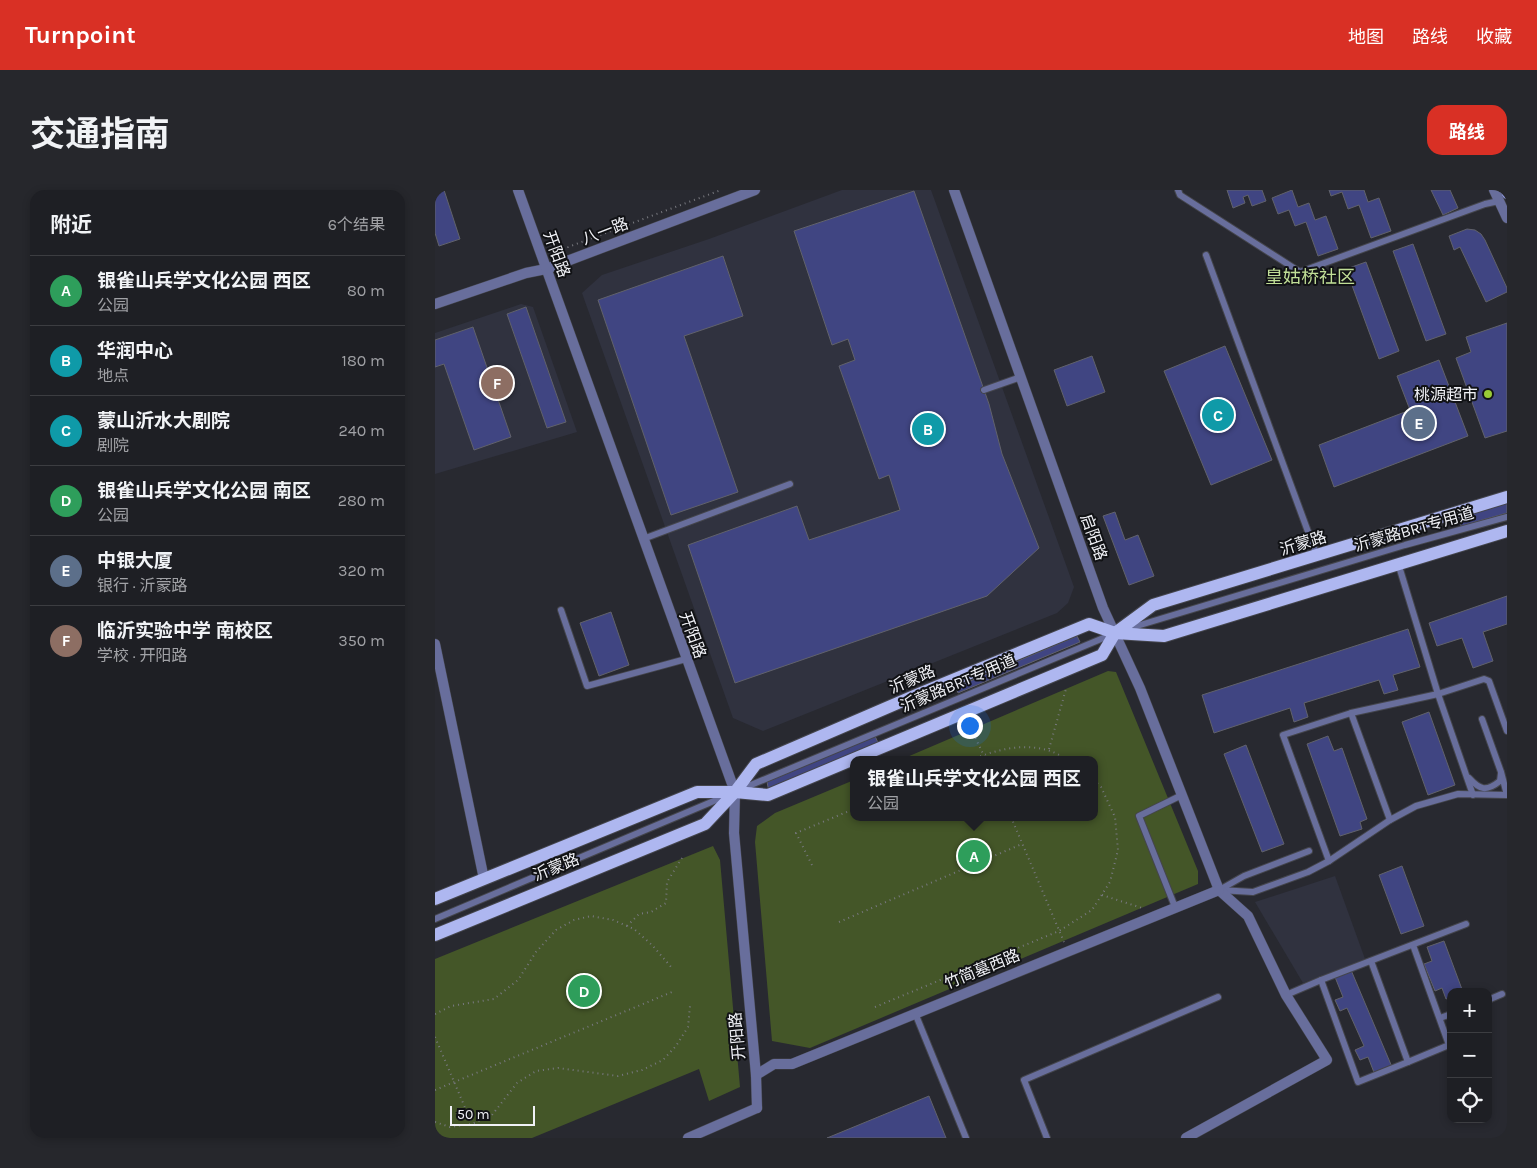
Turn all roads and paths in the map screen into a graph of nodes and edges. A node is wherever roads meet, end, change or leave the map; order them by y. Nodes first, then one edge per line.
1 (518, 190) edge
2 (721, 190) edge
3 (755, 190) edge
4 (954, 190) edge
5 (1178, 190) edge
6 (1494, 190) edge
7 (1505, 190) edge
8 (743, 192) edge
9 (1503, 197) edge
10 (1507, 218) edge
11 (543, 232) dead end
12 (1205, 256) dead end
13 (546, 269) junction
14 (435, 304) edge
15 (1021, 377) junction
16 (984, 390) dead end
17 (790, 484) dead end
18 (1507, 497) edge
19 (1507, 517) edge
20 (1507, 531) edge
21 (643, 539) junction
22 (1317, 556) junction
23 (1398, 563) junction
24 (561, 610) dead end
25 (1115, 632) junction
26 (435, 644) edge
27 (686, 659) junction
28 (437, 667) edge
29 (1066, 689) dead end
30 (1439, 694) junction
31 (1351, 712) junction
32 (1482, 719) dead end
33 (971, 729) dead end
34 (1507, 731) edge
35 (1048, 750) junction
36 (984, 754) junction
37 (862, 756) edge
38 (980, 756) edge
39 (1061, 756) edge
40 (850, 761) edge
41 (1504, 770) edge
42 (1466, 775) junction
43 (1098, 785) edge
44 (735, 792) junction
45 (1182, 795) junction
46 (1473, 795) junction
47 (850, 811) edge
48 (1390, 820) junction
49 (1013, 821) edge
50 (1022, 844) junction
51 (1309, 851) dead end
52 (682, 858) dead end
53 (1329, 861) junction
54 (812, 866) dead end
55 (484, 879) junction
56 (1219, 890) junction
57 (1102, 895) junction
58 (435, 899) edge
59 (1175, 907) junction
60 (1142, 908) dead end
61 (435, 919) edge
62 (839, 922) dead end
63 (1465, 924) dead end
64 (627, 926) junction
65 (1059, 931) junction
66 (435, 935) edge
67 (1413, 945) junction
68 (1068, 951) junction
69 (1371, 961) junction
70 (672, 968) dead end
71 (1321, 980) junction
72 (672, 992) dead end
73 (1502, 994) dead end
74 (1286, 995) junction
75 (1218, 998) dead end
76 (1492, 998) edge
77 (690, 1006) dead end
78 (875, 1007) dead end
79 (915, 1013) junction
80 (435, 1014) edge
81 (1447, 1015) edge
82 (1439, 1018) junction
83 (435, 1037) edge
84 (1408, 1062) junction
85 (756, 1075) junction
86 (454, 1082) junction
87 (435, 1090) edge
88 (435, 1122) edge
89 (472, 1124) junction
90 (688, 1138) edge
91 (966, 1138) edge
92 (1047, 1138) edge
93 (1186, 1138) edge

1 - 13 street, 开阳路
2 - 11 path
3 - 8 street, 八一路
4 - 15 street, 启阳路
5 - 9 lane
6 - 9 street
7 - 9 main road
8 - 13 street, 八一路
9 - 10 street
12 - 22 lane
13 - 14 street, 八一路
13 - 21 street, 开阳路
15 - 16 lane
15 - 25 street, 启阳路
17 - 21 lane
18 - 22 main road, 沂蒙路
19 - 25 lane, 沂蒙路BRT专用道
20 - 23 main road, 沂蒙路
21 - 27 street, 开阳路
22 - 25 main road, 沂蒙路
23 - 25 main road, 沂蒙路
23 - 30 lane
24 - 27 lane
25 - 37 main road, 沂蒙路
25 - 44 main road, 沂蒙路
25 - 45 street, 启阳路
26 - 28 street
27 - 44 street, 开阳路
28 - 55 street
29 - 35 path
30 - 31 lane
30 - 34 lane
30 - 42 lane
31 - 48 lane
31 - 53 lane
32 - 41 lane
33 - 36 path
35 - 36 path
35 - 39 path
36 - 38 path
40 - 44 main road, 沂蒙路
41 - 42 lane
41 - 46 lane
42 - 46 lane
43 - 57 path
44 - 55 main road, 沂蒙路
44 - 61 lane
44 - 66 main road, 沂蒙路
44 - 85 street, 开阳路
45 - 56 street, 启阳路
45 - 59 lane
46 - 48 lane
47 - 54 path
48 - 53 lane
49 - 50 path
50 - 62 path
50 - 65 path
51 - 56 lane
52 - 64 path
53 - 56 lane
55 - 58 main road, 沂蒙路
56 - 59 street, 竹简墓西路
56 - 74 street
57 - 60 path
57 - 65 path
59 - 68 street, 竹简墓西路
63 - 67 lane
64 - 70 path
64 - 80 path
65 - 68 path
65 - 78 path
67 - 69 lane
67 - 82 lane
68 - 79 street, 竹简墓西路
69 - 71 lane
69 - 84 lane
71 - 74 lane
71 - 84 lane
72 - 86 path
73 - 76 lane
74 - 93 street
75 - 92 lane
77 - 89 path
79 - 85 street, 竹简墓西路
79 - 91 lane
81 - 82 lane
82 - 84 lane
83 - 86 path
85 - 90 street, 开阳路
86 - 87 path
86 - 89 path
88 - 89 path

